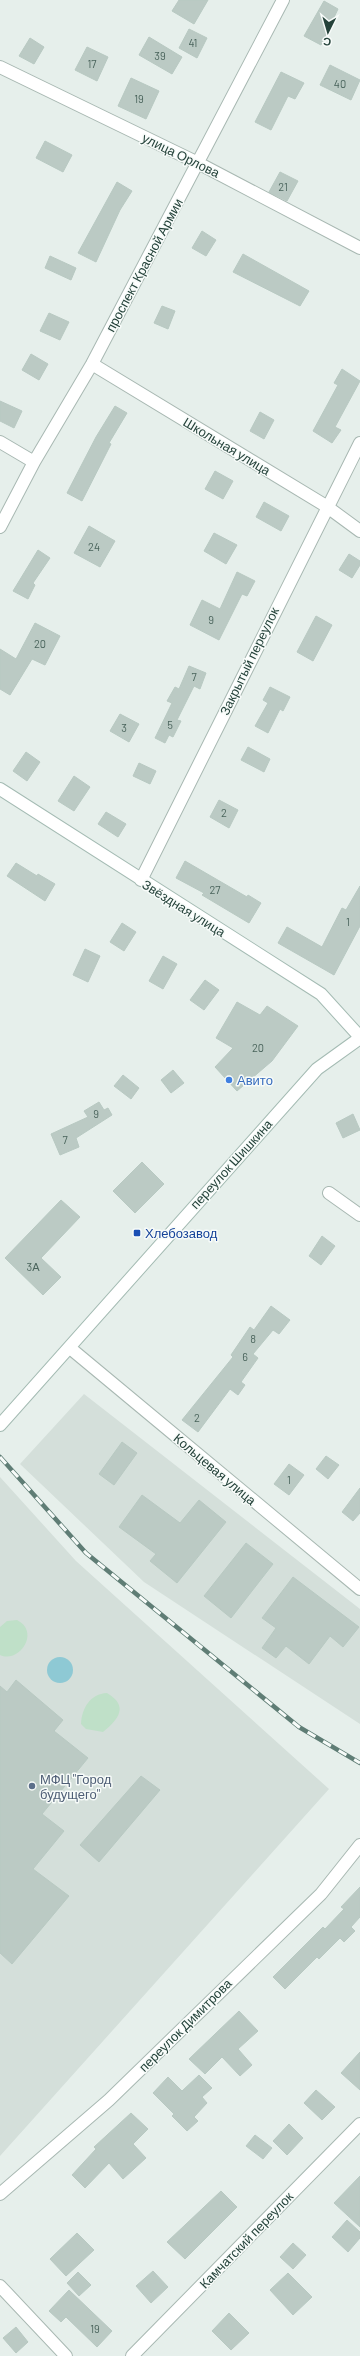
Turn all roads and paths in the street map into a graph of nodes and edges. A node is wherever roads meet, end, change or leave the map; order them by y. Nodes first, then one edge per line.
1 (282, 0) edge
2 (0, 67) edge
3 (198, 163) junction
4 (360, 248) edge
5 (92, 364) junction
6 (0, 442) edge
7 (360, 443) edge
8 (34, 462) junction
9 (326, 506) junction
10 (0, 526) edge
11 (360, 531) edge
12 (0, 789) edge
13 (140, 880) junction
14 (360, 1038) edge
15 (329, 1193) dead end
16 (360, 1216) edge
17 (70, 1348) junction
18 (0, 1426) edge
19 (360, 1589) edge
20 (360, 1845) edge
21 (360, 2124) edge
22 (0, 2194) edge
23 (0, 2286) edge
24 (66, 2356) edge
25 (132, 2356) edge

1 - 3 street, проспект Красной Армии
2 - 3 street, улица Орлова
3 - 4 street, улица Орлова
3 - 5 street, проспект Красной Армии
5 - 8 street, проспект Красной Армии
5 - 9 street, Школьная улица
6 - 8 street
7 - 9 street, Закрытый переулок
8 - 10 street, проспект Красной Армии
9 - 11 street, Школьная улица
9 - 13 street, Закрытый переулок
12 - 13 street, Звёздная улица
13 - 14 street, Звёздная улица
14 - 17 street, переулок Шишкина
15 - 16 street
17 - 18 street, переулок Шишкина
17 - 19 street, Кольцевая улица
20 - 22 street, переулок Димитрова
21 - 25 street, Камчатский переулок
23 - 24 street

